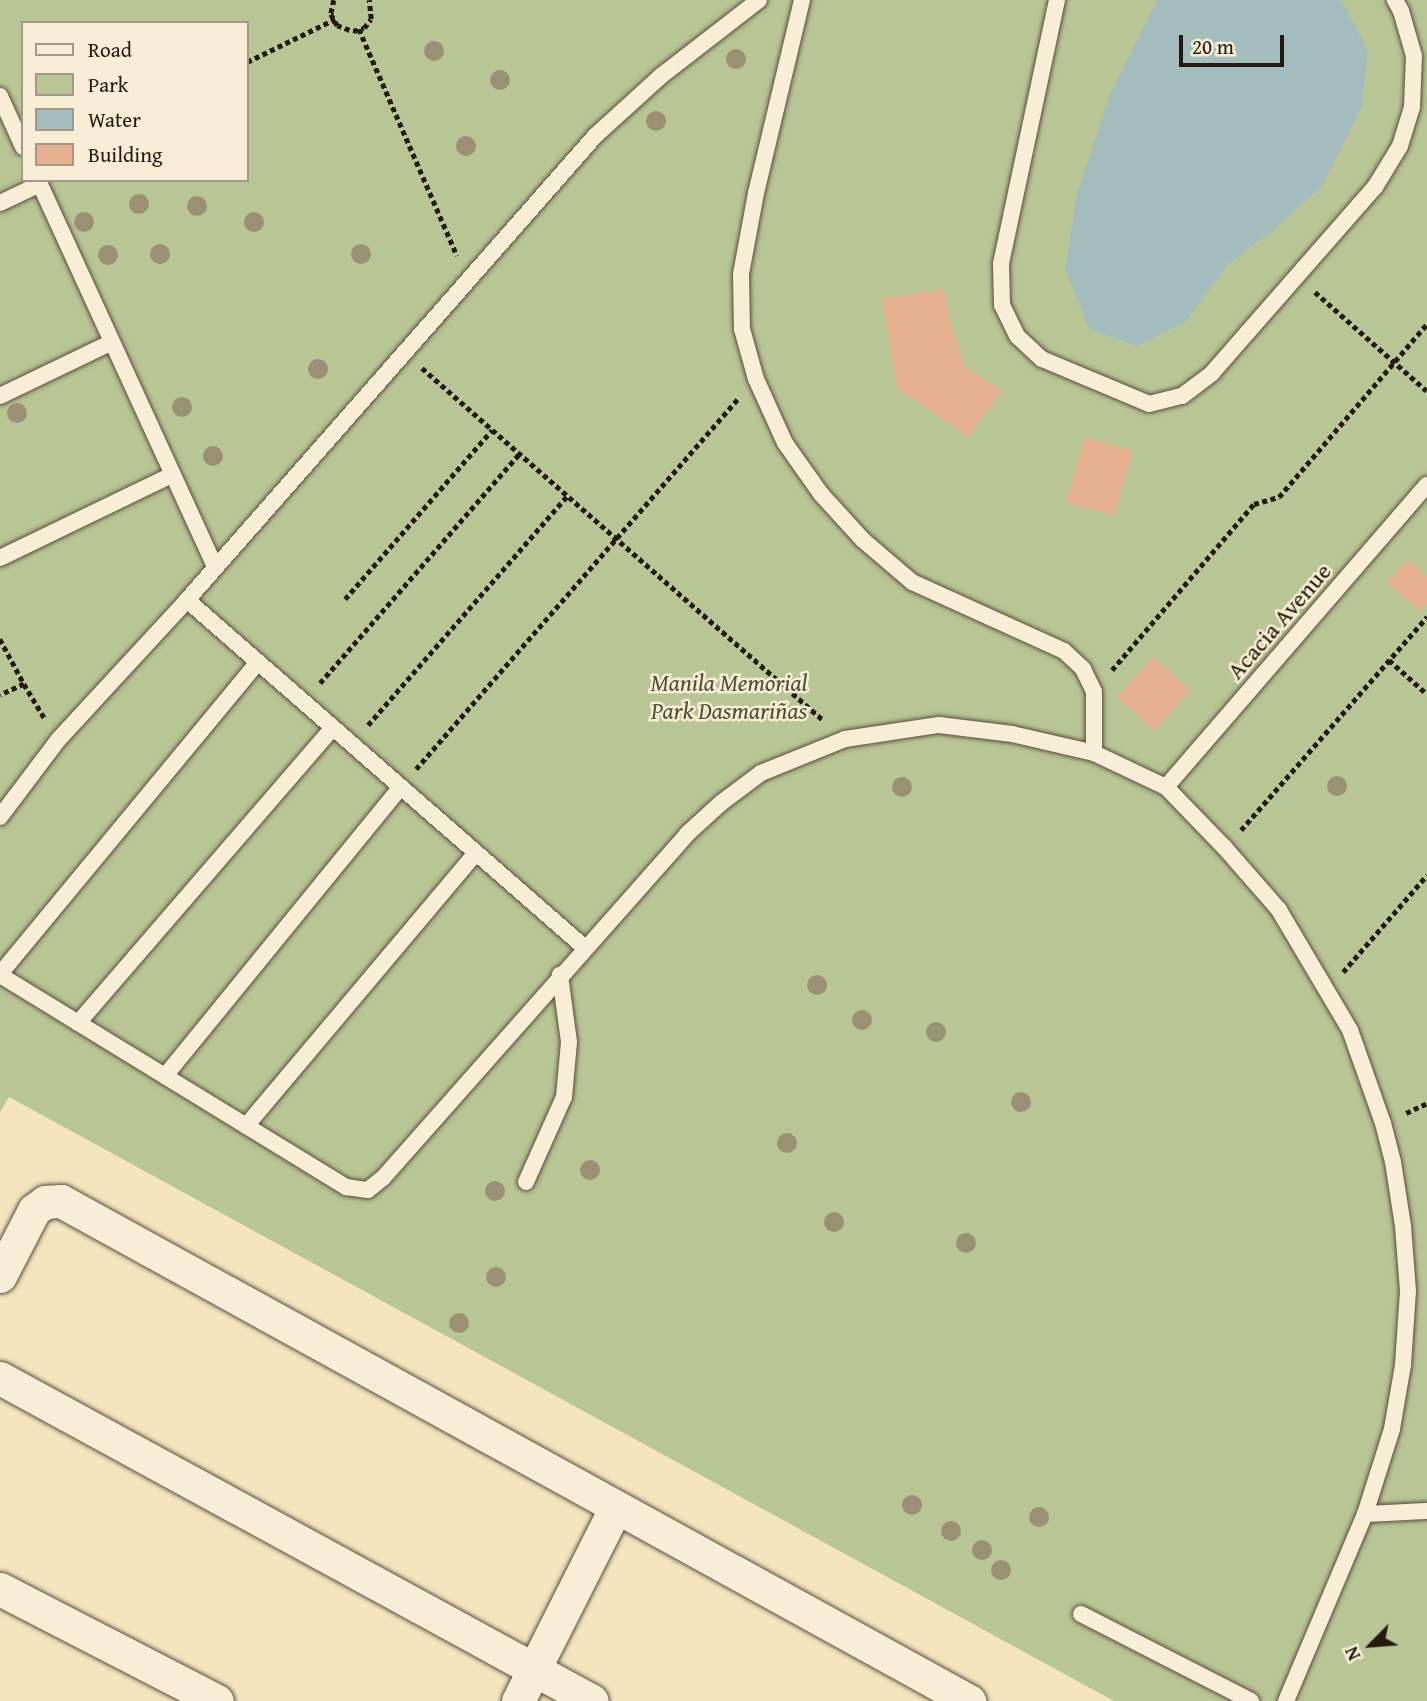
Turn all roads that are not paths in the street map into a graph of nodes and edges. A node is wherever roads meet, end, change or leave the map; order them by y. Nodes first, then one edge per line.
1 (759, 0) edge
2 (802, 0) edge
3 (1057, 0) edge
4 (1395, 0) edge
5 (0, 96) edge
6 (21, 142) edge
7 (39, 182) edge
8 (0, 203) edge
9 (112, 342) junction
10 (0, 396) edge
11 (172, 475) junction
12 (1427, 485) edge
13 (0, 558) edge
14 (215, 566) junction
15 (187, 600) junction
16 (258, 662) junction
17 (333, 728) junction
18 (1094, 753) junction
19 (401, 787) junction
20 (1166, 788) junction
21 (3, 811) edge
22 (476, 853) junction
23 (584, 947) junction
24 (0, 975) edge
25 (560, 975) junction
26 (78, 1023) junction
27 (164, 1076) junction
28 (246, 1126) junction
29 (526, 1182) dead end
30 (0, 1276) edge
31 (0, 1378) edge
32 (615, 1507) junction
33 (1427, 1511) edge
34 (1365, 1514) junction
35 (0, 1589) edge
36 (1082, 1614) dead end
37 (534, 1669) junction
38 (217, 1701) edge
39 (518, 1701) edge
40 (592, 1701) edge
41 (969, 1701) edge
42 (1251, 1701) edge
43 (1286, 1701) edge

1 - 14 lane
2 - 18 lane
3 - 4 lane
5 - 6 lane
7 - 8 lane
7 - 9 lane
9 - 10 lane
9 - 11 lane
11 - 13 lane
11 - 14 lane
12 - 20 lane, Acacia Avenue
14 - 15 lane
15 - 16 lane
15 - 21 lane
16 - 17 lane
16 - 24 lane
17 - 19 lane
17 - 26 lane
18 - 20 lane
18 - 23 lane
19 - 22 lane
19 - 27 lane
20 - 34 lane
22 - 23 lane
22 - 28 lane
23 - 25 lane
24 - 26 lane
25 - 28 lane
25 - 29 lane
26 - 27 lane
27 - 28 lane
30 - 32 street
31 - 37 street
32 - 37 street
32 - 41 street
33 - 34 lane
34 - 43 lane
35 - 38 street
36 - 42 lane
37 - 39 street
37 - 40 street

